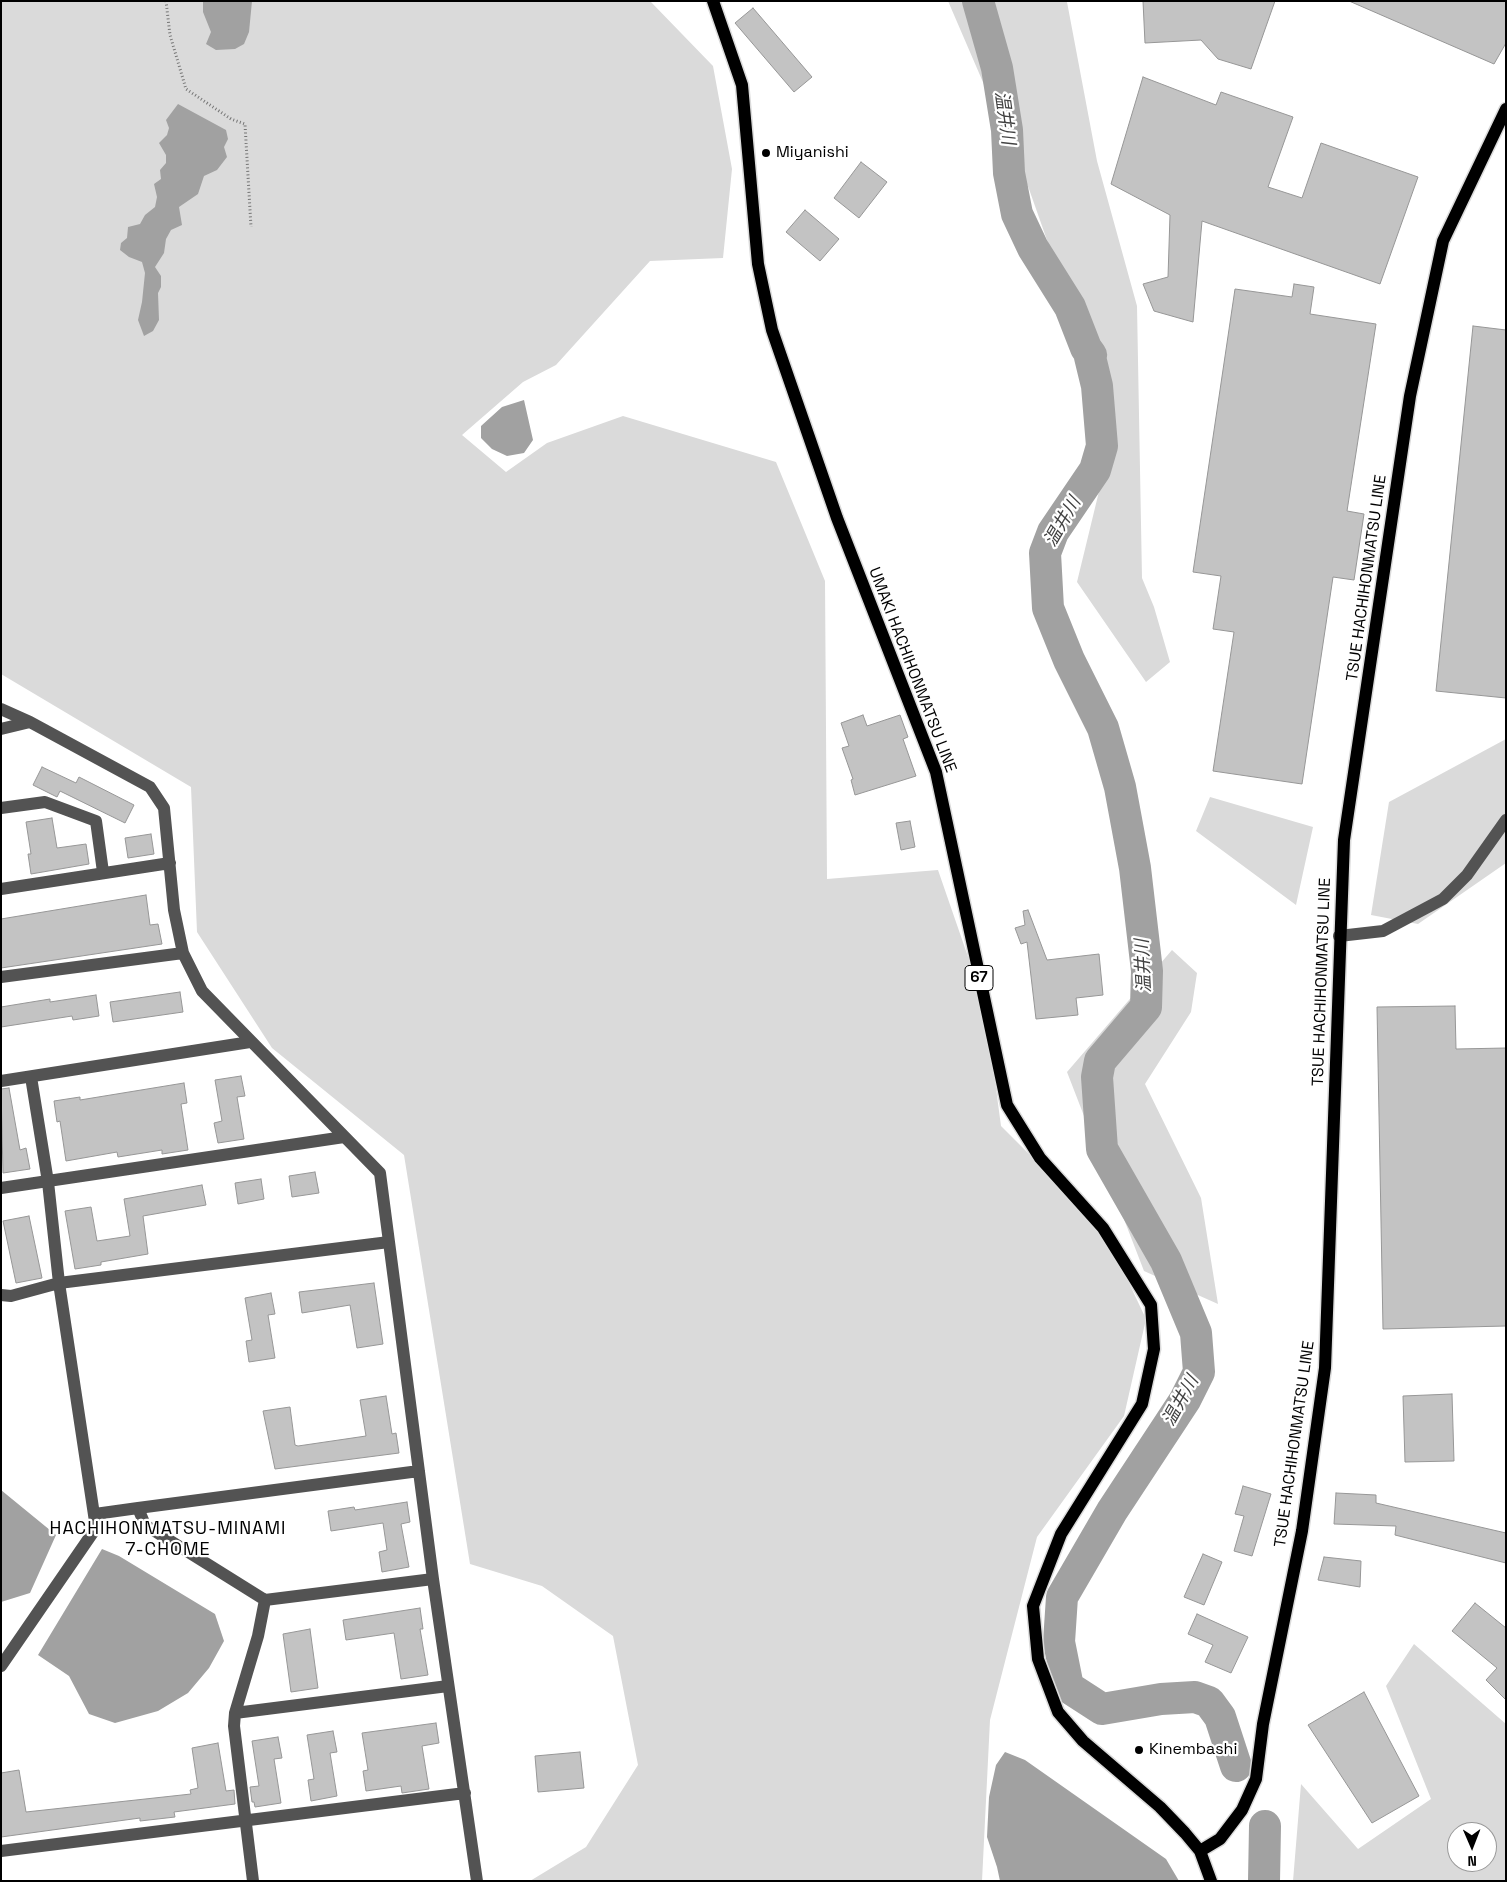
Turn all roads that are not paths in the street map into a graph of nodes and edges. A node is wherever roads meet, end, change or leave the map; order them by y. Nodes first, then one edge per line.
1 (713, 1) edge
2 (1506, 109) edge
3 (1, 709) edge
4 (30, 722) junction
5 (1, 729) edge
6 (1, 808) edge
7 (1506, 820) edge
8 (170, 863) junction
9 (103, 872) junction
10 (1, 889) edge
11 (1339, 936) junction
12 (184, 953) junction
13 (1, 978) edge
14 (250, 1042) junction
15 (31, 1076) junction
16 (1, 1081) edge
17 (344, 1137) junction
18 (48, 1182) junction
19 (1, 1188) edge
20 (389, 1242) junction
21 (59, 1283) junction
22 (1, 1295) edge
23 (419, 1471) junction
24 (138, 1508) junction
25 (95, 1514) junction
26 (433, 1579) junction
27 (265, 1600) junction
28 (1, 1666) edge
29 (448, 1686) junction
30 (235, 1713) junction
31 (465, 1793) junction
32 (246, 1820) junction
33 (1, 1851) edge
34 (1200, 1851) junction
35 (253, 1881) edge
36 (476, 1881) edge
37 (1210, 1881) edge

1 - 34 main road, UMAKI HACHIHONMATSU LINE / 67
2 - 11 main road, TSUE HACHIHONMATSU LINE
3 - 4 street
4 - 5 street
4 - 8 street
6 - 9 street
7 - 11 street
8 - 9 street
8 - 12 street
9 - 10 street
11 - 34 main road, TSUE HACHIHONMATSU LINE
12 - 13 street
12 - 14 street
14 - 15 street
14 - 17 street
15 - 16 street
15 - 18 street
17 - 18 street
17 - 20 street
18 - 19 street
18 - 21 street
20 - 21 street
20 - 23 street
21 - 22 street
21 - 25 street
23 - 24 street
23 - 26 street
24 - 25 street
24 - 27 street
25 - 28 street
26 - 27 street
26 - 29 street
27 - 30 street
29 - 30 street
29 - 31 street
30 - 32 street
31 - 32 street
31 - 36 street
32 - 33 street
32 - 35 street
34 - 37 main road, UMAKI HACHIHONMATSU LINE / 67

